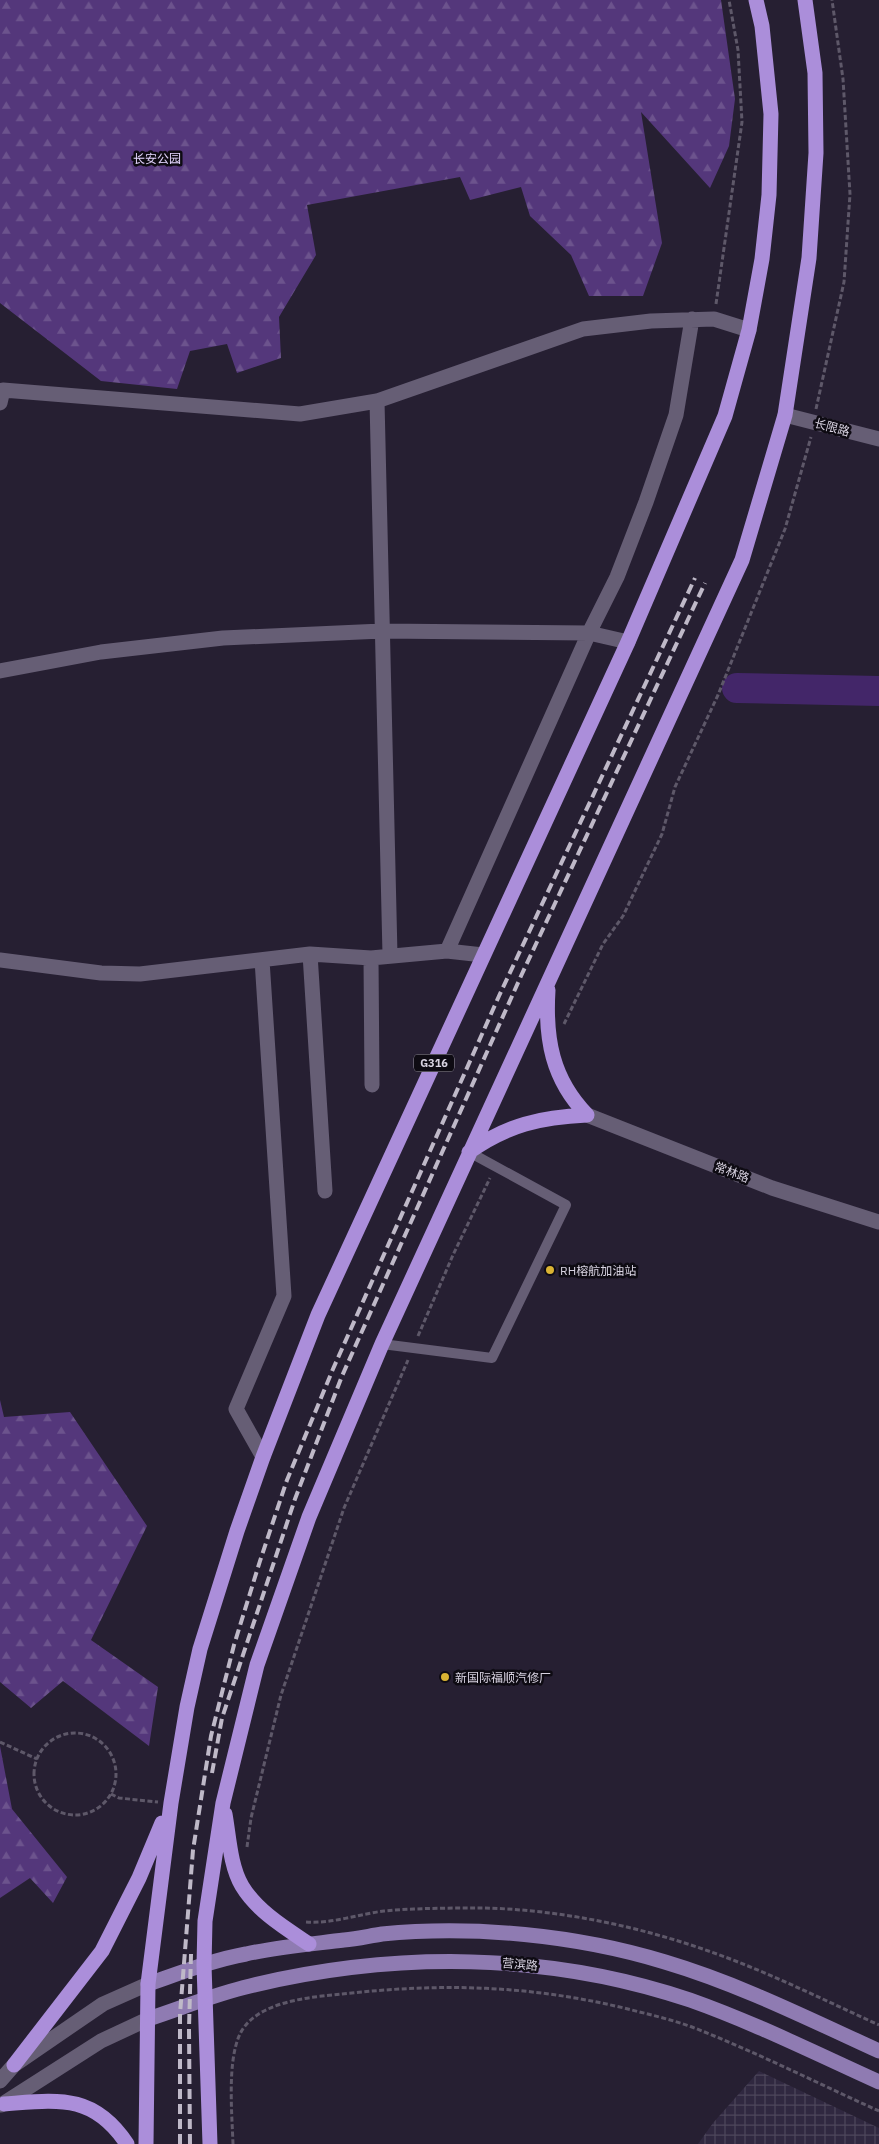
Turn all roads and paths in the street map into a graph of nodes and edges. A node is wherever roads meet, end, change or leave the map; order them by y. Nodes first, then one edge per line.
1 (730, 0) edge
2 (756, 0) edge
3 (805, 0) edge
4 (692, 319) junction
5 (714, 319) junction
6 (749, 330) junction
7 (377, 400) junction
8 (0, 402) edge
9 (785, 415) junction
10 (879, 439) edge
11 (382, 631) junction
12 (589, 633) junction
13 (628, 642) junction
14 (0, 670) edge
15 (447, 951) junction
16 (310, 954) junction
17 (390, 955) junction
18 (483, 955) junction
19 (371, 958) junction
20 (0, 960) edge
21 (262, 960) junction
22 (548, 982) junction
23 (372, 1086) dead end
24 (587, 1115) junction
25 (469, 1152) junction
26 (496, 1167) junction
27 (325, 1191) dead end
28 (879, 1222) edge
29 (382, 1344) junction
30 (413, 1348) junction
31 (263, 1457) junction
32 (0, 1742) edge
33 (37, 1759) junction
34 (111, 1794) junction
35 (171, 1803) junction
36 (223, 1803) junction
37 (248, 1850) dead end
38 (300, 1922) dead end
39 (310, 1944) junction
40 (204, 1965) junction
41 (148, 1984) junction
42 (204, 1999) junction
43 (148, 2019) junction
44 (879, 2025) edge
45 (879, 2051) edge
46 (14, 2065) junction
47 (0, 2081) edge
48 (879, 2082) edge
49 (2, 2104) edge
50 (879, 2111) edge
51 (127, 2144) edge
52 (146, 2144) edge
53 (210, 2144) edge
54 (233, 2144) edge

1 - 5 path
2 - 6 highway, G316
3 - 9 highway
4 - 5 street
4 - 7 street
4 - 12 street
5 - 6 street
6 - 13 highway, G316
7 - 8 street
7 - 11 street
9 - 10 street, 长限路
9 - 22 highway
11 - 12 street
11 - 14 street
11 - 17 street
12 - 13 street
12 - 15 street
13 - 18 highway, G316
15 - 17 street
15 - 18 street
16 - 19 street
16 - 21 street
16 - 27 street
17 - 19 street
18 - 31 highway, G316
19 - 23 street
20 - 21 street
21 - 31 street
22 - 24 highway
22 - 25 highway
24 - 25 highway
24 - 28 street, 常林路
25 - 26 lane
25 - 29 highway
26 - 30 path
26 - 30 lane
29 - 30 lane
29 - 36 highway
30 - 37 path
31 - 35 highway, G316
32 - 33 path
33 - 34 path
33 - 34 path
34 - 35 path
35 - 41 highway, G316
35 - 46 highway
36 - 39 highway
36 - 40 highway
38 - 44 path
39 - 40 main road
39 - 45 main road
40 - 41 main road
40 - 42 highway
41 - 43 highway, G316
41 - 46 street
42 - 43 main road, 营滨路
42 - 48 main road, 营滨路
42 - 53 highway
43 - 49 street
43 - 52 highway, G316
46 - 47 street
49 - 51 highway
50 - 54 path

